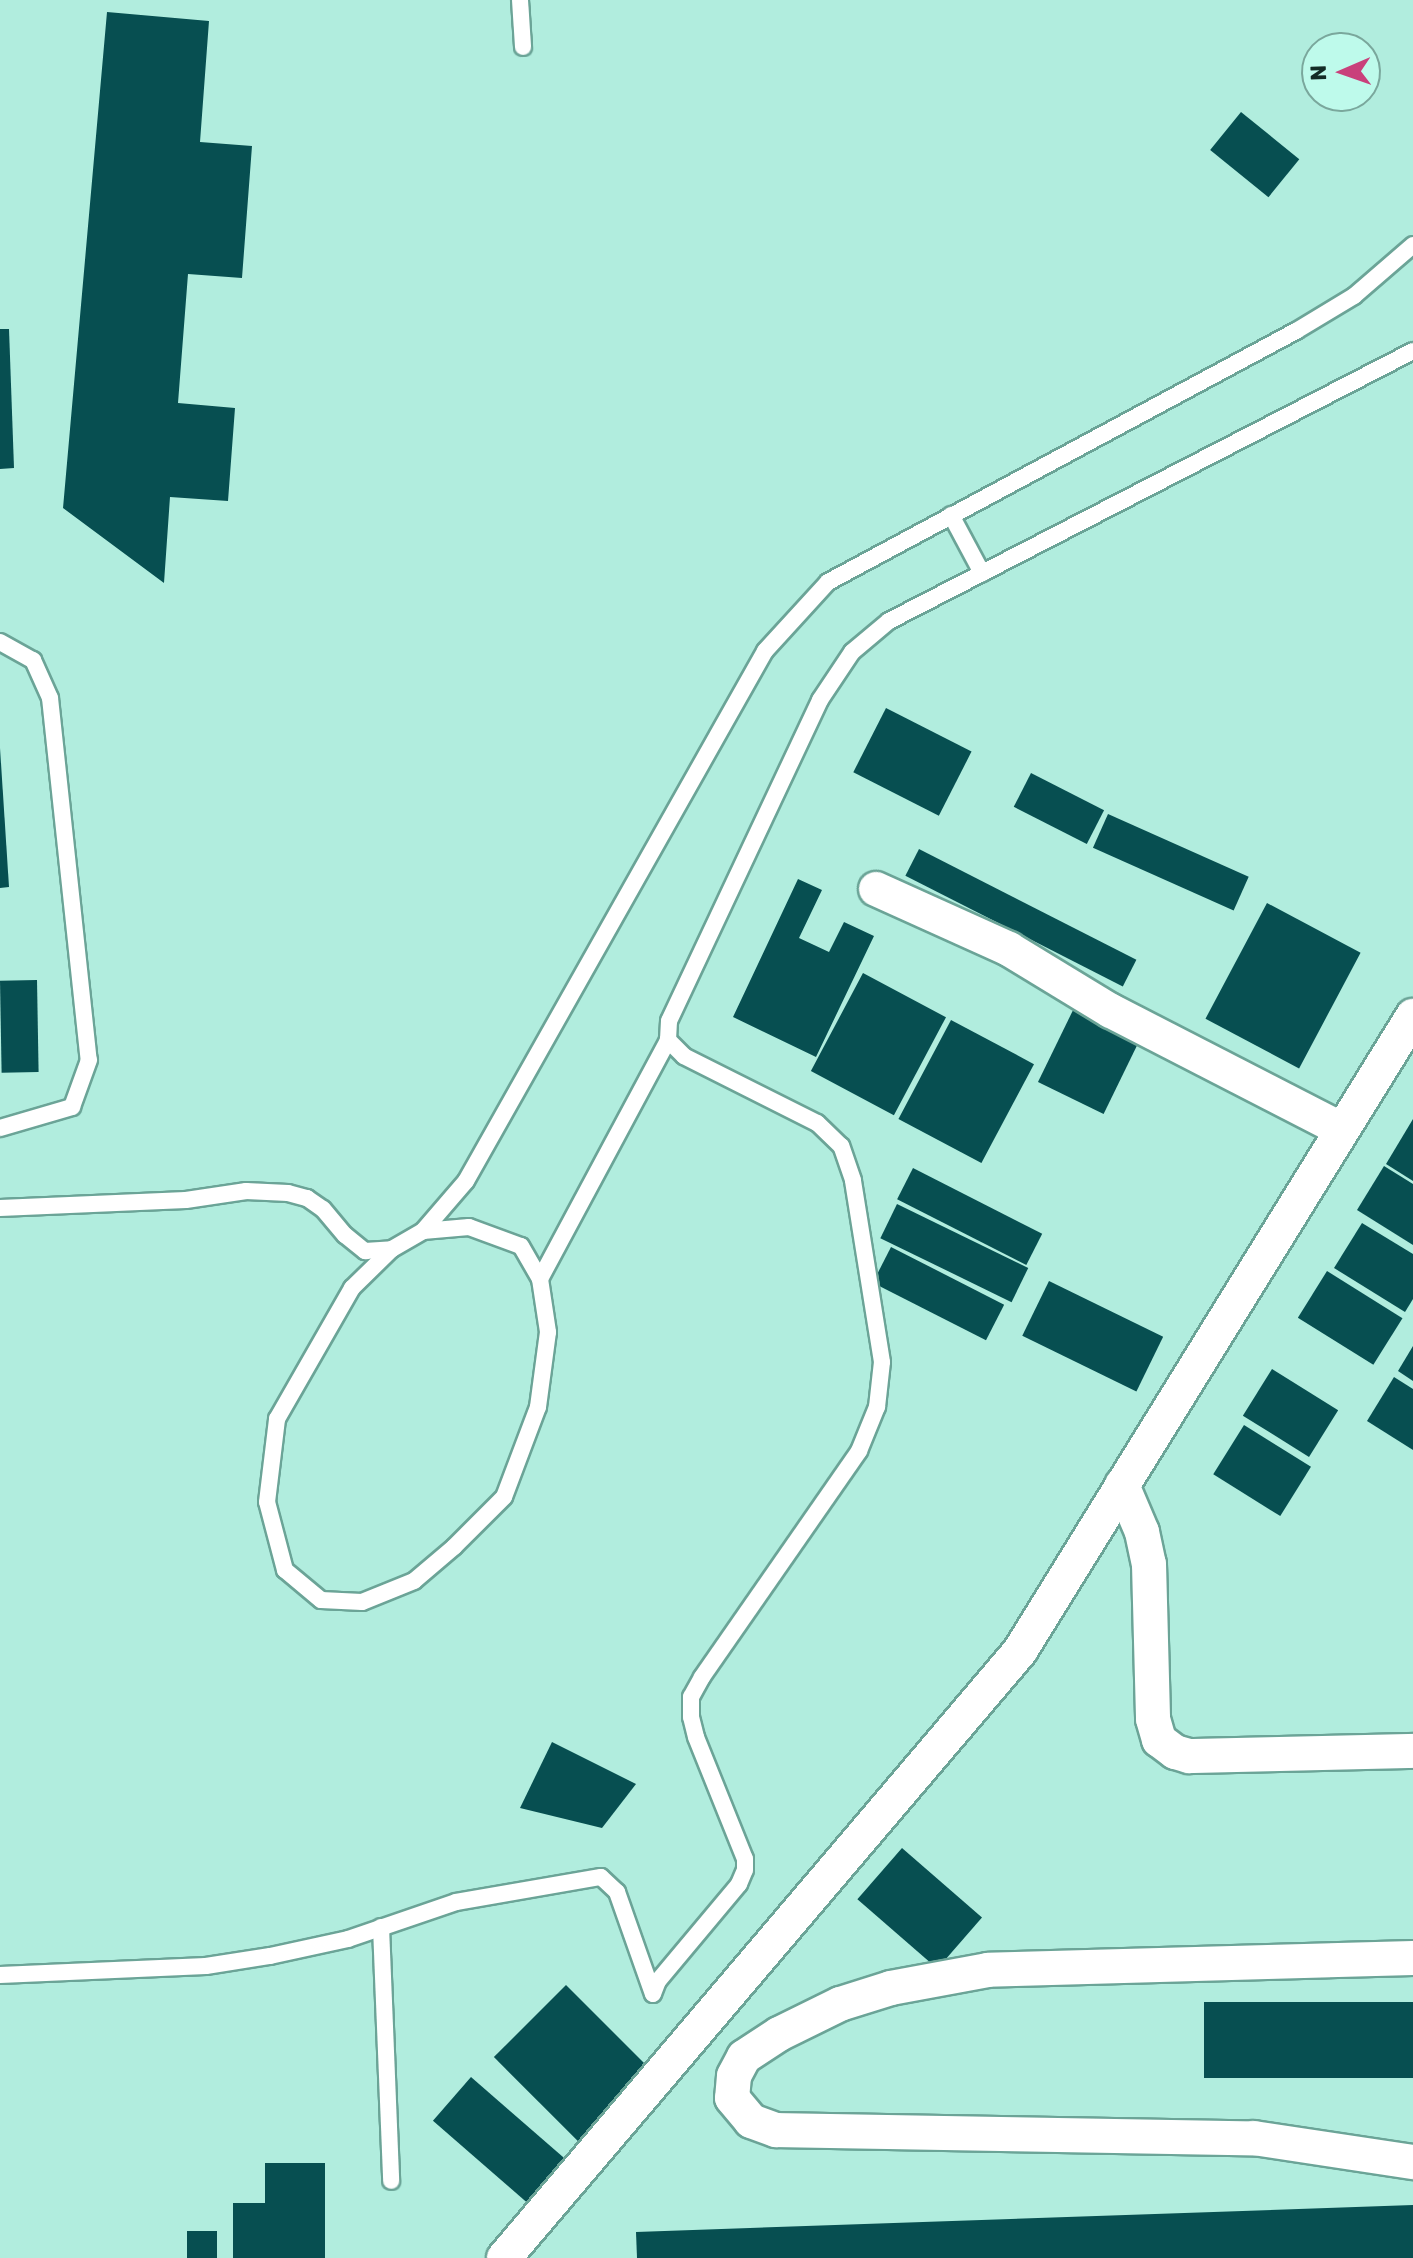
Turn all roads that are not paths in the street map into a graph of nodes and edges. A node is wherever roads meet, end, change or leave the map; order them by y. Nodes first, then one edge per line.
1 (520, 0) edge
2 (523, 47) dead end
3 (1413, 245) edge
4 (1413, 351) edge
5 (951, 515) junction
6 (982, 573) junction
7 (0, 642) edge
8 (876, 889) dead end
9 (1413, 1016) edge
10 (668, 1040) junction
11 (0, 1128) edge
12 (1341, 1129) junction
13 (0, 1208) edge
14 (423, 1231) junction
15 (392, 1249) junction
16 (540, 1279) junction
17 (1122, 1485) junction
18 (1413, 1751) edge
19 (381, 1927) junction
20 (1413, 1958) edge
21 (0, 1975) edge
22 (1413, 2162) edge
23 (391, 2181) dead end
24 (504, 2258) edge

1 - 2 lane
3 - 5 lane
4 - 6 lane
5 - 6 lane
5 - 14 lane
6 - 10 lane
7 - 11 lane
8 - 12 street
9 - 12 street
10 - 16 lane
10 - 19 lane
12 - 17 street
13 - 15 lane
14 - 15 lane
14 - 16 lane
15 - 16 lane
17 - 18 street
17 - 24 street
19 - 21 lane
19 - 23 lane
20 - 22 street

